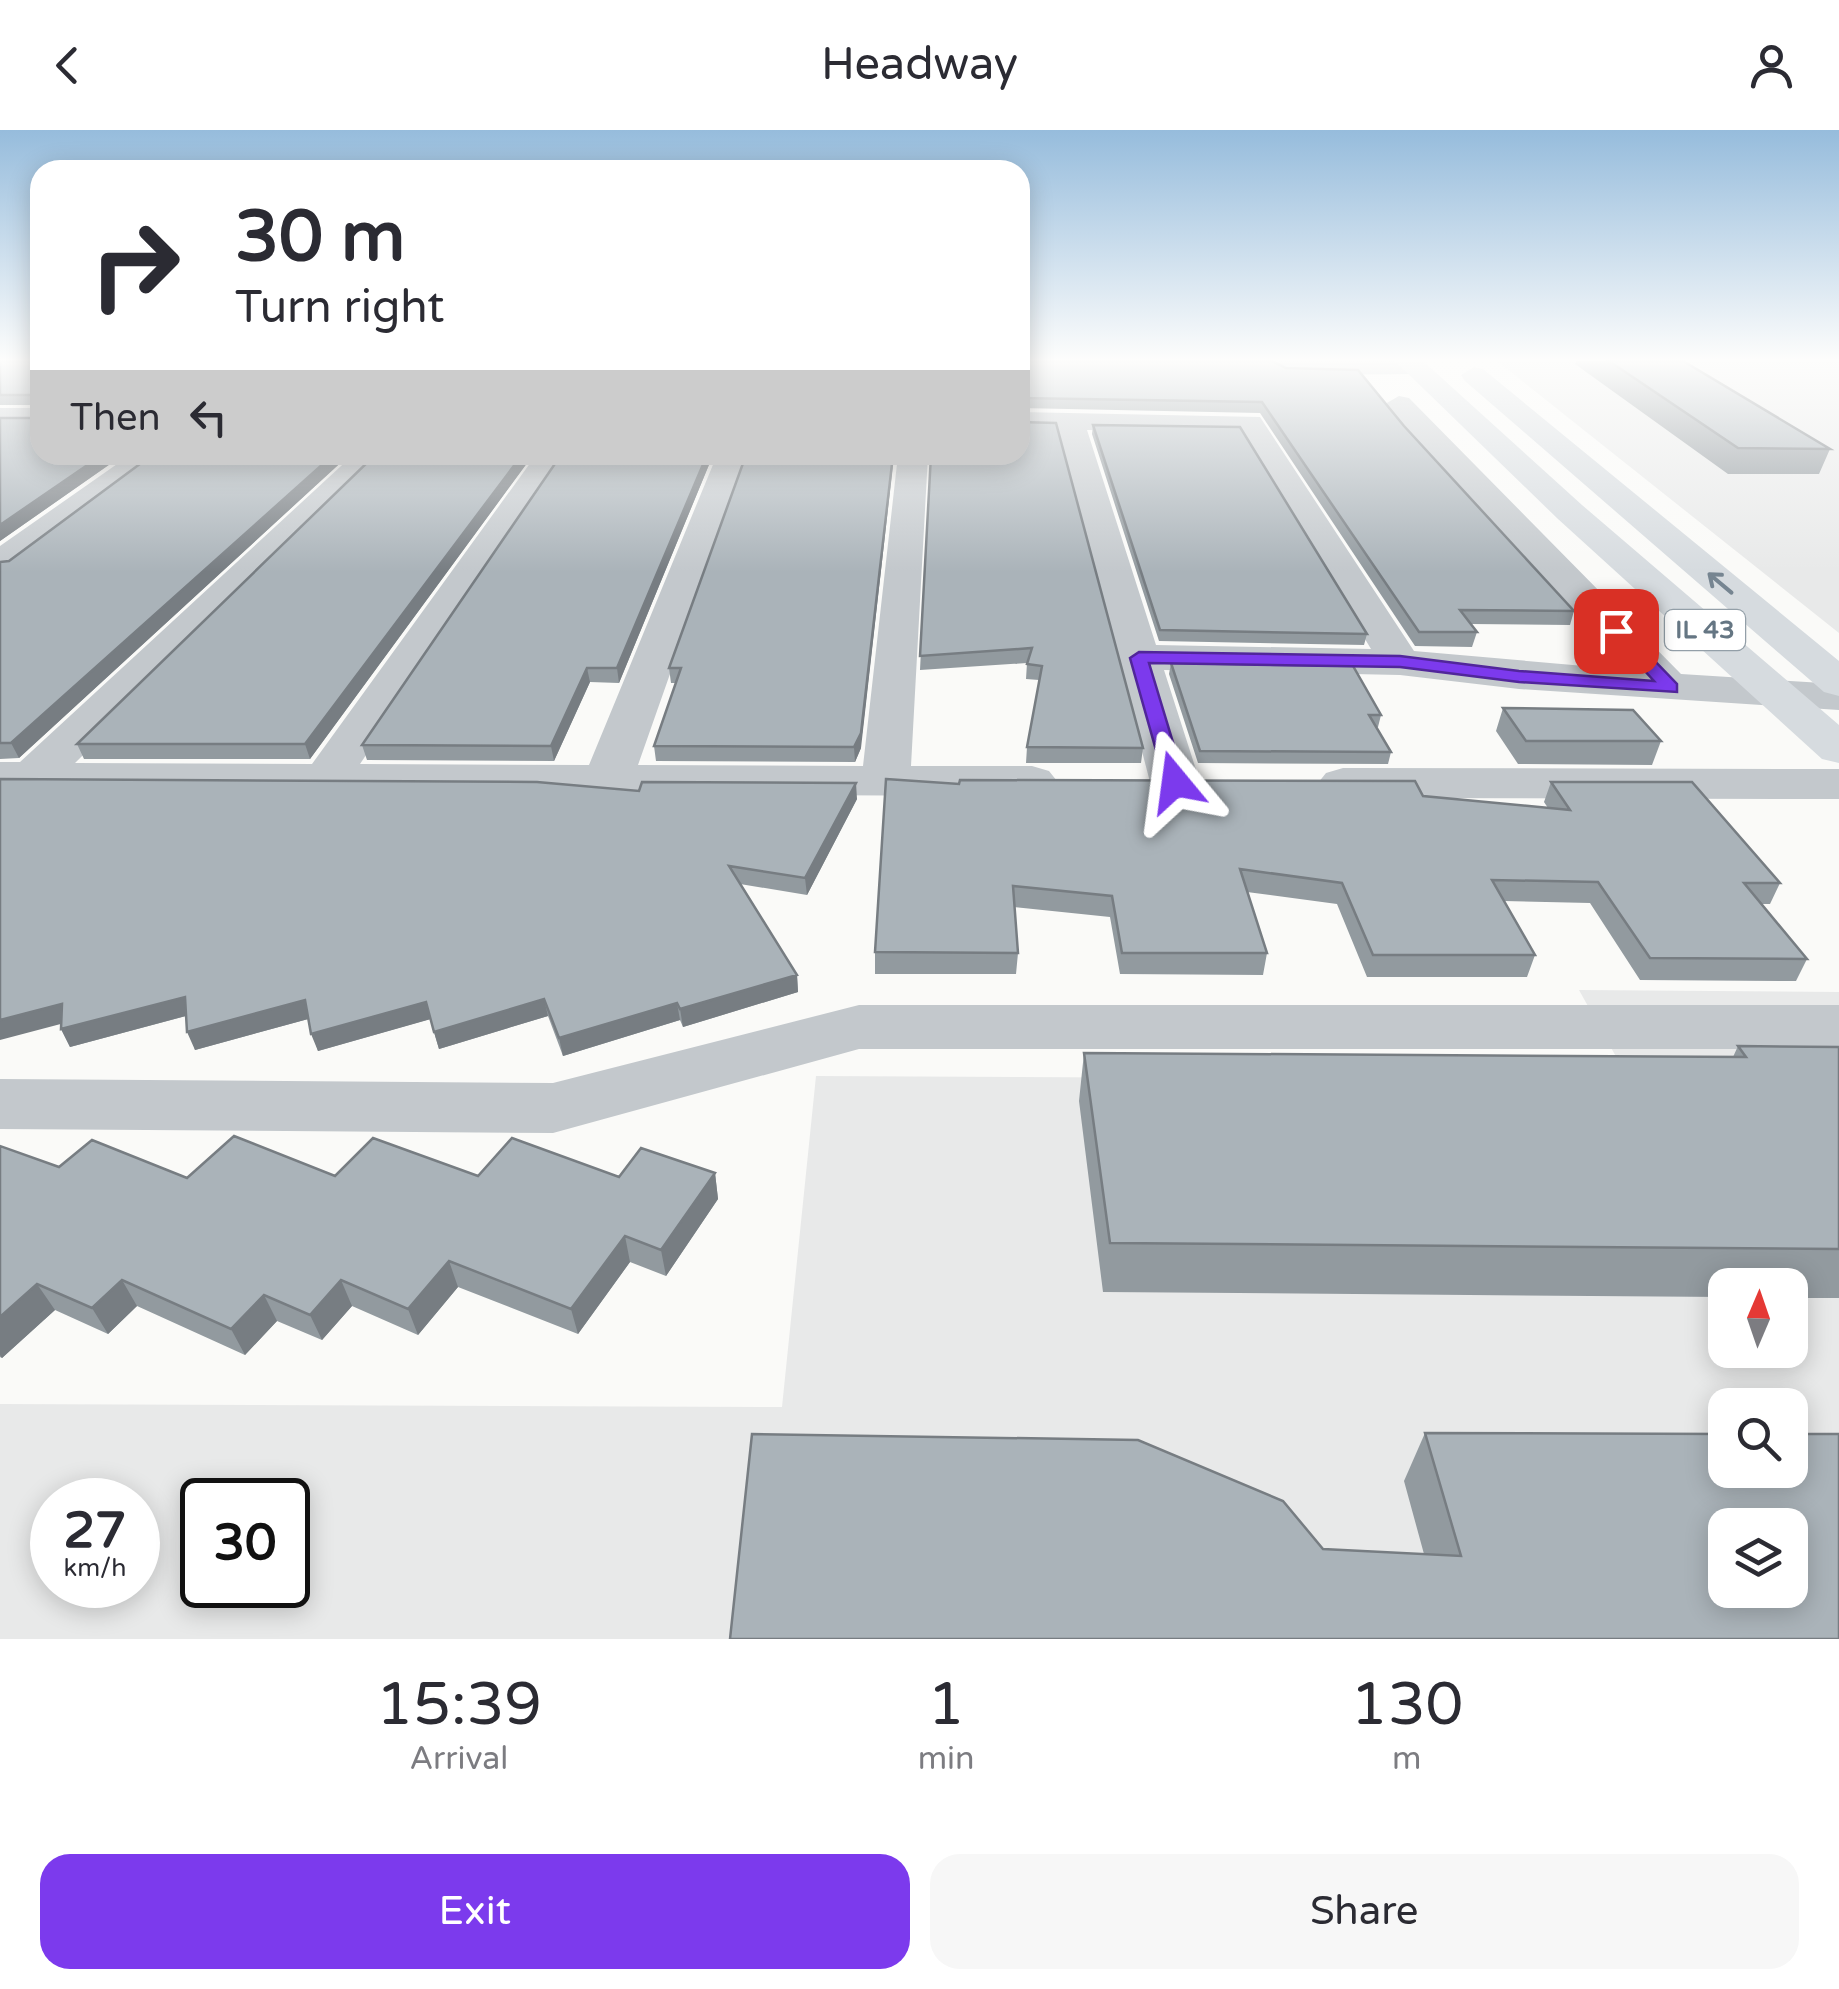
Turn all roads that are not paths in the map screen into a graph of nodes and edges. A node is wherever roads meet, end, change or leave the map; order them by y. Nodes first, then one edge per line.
1 (1073, 431) edge
2 (1256, 431) edge
3 (1424, 431) edge
4 (1485, 431) edge
5 (1515, 431) edge
6 (136, 465) edge
7 (359, 465) edge
8 (545, 465) edge
9 (728, 465) edge
10 (912, 465) edge
11 (0, 562) edge
12 (1139, 658) junction
13 (1400, 662) junction
14 (1839, 682) edge
15 (1671, 688) junction
16 (1773, 690) junction
17 (1839, 698) edge
18 (1839, 749) edge
19 (16, 777) edge
20 (326, 778) junction
21 (608, 779) junction
22 (886, 781) junction
23 (1079, 782) edge
24 (1175, 782) edge
25 (1292, 782) edge
26 (1839, 784) edge
27 (1839, 1027) edge
28 (0, 1104) edge

1 - 12 street
2 - 13 street
3 - 15 street
4 - 16 main road, IL 43
14 -> 5 main road, IL 43
6 - 11 street
7 - 19 street
8 - 20 street
9 - 21 street
10 - 22 street
12 - 13 street
12 - 24 street
13 - 15 street
15 - 16 street
16 - 17 street
16 - 18 main road, IL 43
19 - 20 street
20 - 21 street
21 - 22 street
22 - 23 street
25 - 26 street
27 - 28 street

